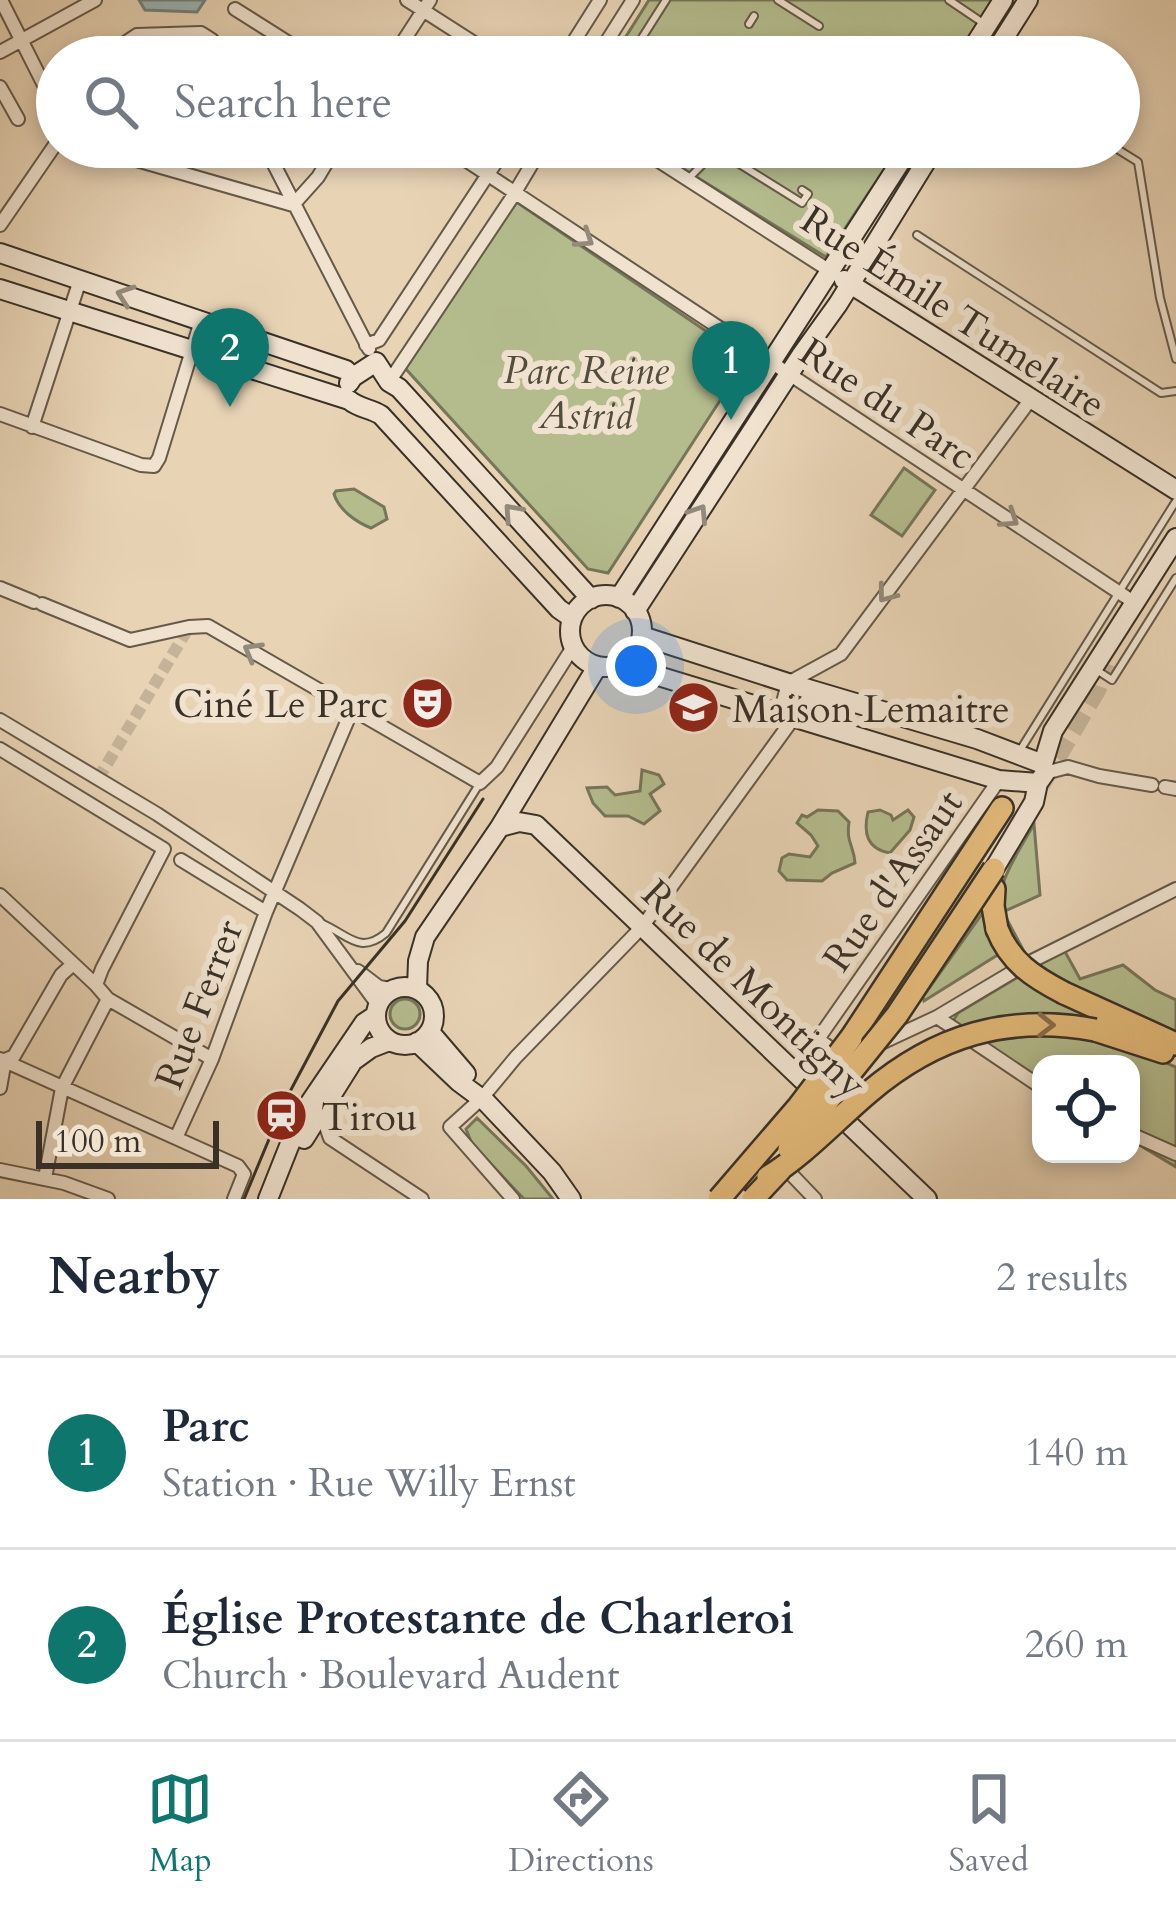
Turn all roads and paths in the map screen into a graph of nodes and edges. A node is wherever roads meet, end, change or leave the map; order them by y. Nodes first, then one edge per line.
1 (1, 0) edge
2 (95, 0) edge
3 (407, 0) edge
4 (600, 0) edge
5 (634, 0) edge
6 (666, 0) edge
7 (778, 0) edge
8 (949, 0) edge
9 (1003, 0) edge
10 (1028, 0) edge
11 (426, 5) edge
12 (235, 9) dead end
13 (987, 25) junction
14 (819, 26) dead end
15 (134, 36) edge
16 (206, 36) edge
17 (278, 36) edge
18 (406, 36) edge
19 (468, 36) edge
20 (577, 36) edge
21 (610, 36) edge
22 (643, 36) edge
23 (981, 36) edge
24 (1005, 36) edge
25 (22, 41) junction
26 (0, 52) edge
27 (36, 69) edge
28 (0, 88) edge
29 (18, 119) dead end
30 (39, 168) edge
31 (164, 168) edge
32 (275, 168) edge
33 (323, 168) edge
34 (479, 168) edge
35 (492, 168) edge
36 (529, 168) edge
37 (670, 168) edge
38 (698, 168) edge
39 (747, 168) edge
40 (896, 168) edge
41 (922, 168) edge
42 (1139, 168) edge
43 (488, 174) junction
44 (688, 179) junction
45 (802, 190) dead end
46 (515, 191) junction
47 (293, 205) junction
48 (0, 225) edge
49 (917, 235) dead end
50 (0, 253) edge
51 (830, 271) junction
52 (80, 280) junction
53 (850, 284) junction
54 (0, 289) edge
55 (72, 311) junction
56 (201, 321) junction
57 (191, 350) junction
58 (371, 354) junction
59 (1176, 359) edge
60 (781, 368) junction
61 (353, 377) junction
62 (389, 382) junction
63 (1176, 392) edge
64 (1031, 399) junction
65 (350, 400) junction
66 (371, 409) junction
67 (0, 414) edge
68 (32, 427) junction
69 (965, 490) junction
70 (1176, 490) edge
71 (1176, 501) edge
72 (1176, 538) edge
73 (1176, 578) edge
74 (0, 589) edge
75 (1128, 597) junction
76 (591, 599) junction
77 (627, 604) junction
78 (572, 618) junction
79 (642, 636) junction
80 (573, 646) junction
81 (625, 662) junction
82 (597, 667) junction
83 (1093, 668) junction
84 (788, 683) junction
85 (814, 690) junction
86 (352, 710) junction
87 (787, 716) junction
88 (2, 725) edge
89 (43, 746) junction
90 (4, 751) edge
91 (1018, 753) junction
92 (1042, 773) junction
93 (998, 779) junction
94 (480, 783) junction
95 (1164, 787) edge
96 (521, 790) junction
97 (1002, 808) dead end
98 (536, 825) junction
99 (500, 827) junction
100 (181, 860) dead end
101 (994, 879) junction
102 (1176, 890) edge
103 (274, 892) junction
104 (0, 895) edge
105 (266, 913) junction
106 (317, 922) junction
107 (642, 927) junction
108 (73, 964) junction
109 (347, 964) junction
110 (96, 985) junction
111 (417, 988) junction
112 (392, 989) junction
113 (108, 999) junction
114 (377, 1010) junction
115 (938, 1017) junction
116 (423, 1037) junction
117 (389, 1041) junction
118 (1176, 1044) edge
119 (1176, 1058) edge
120 (212, 1059) junction
121 (3, 1060) edge
122 (847, 1070) junction
123 (1032, 1081) edge
124 (0, 1088) edge
125 (62, 1088) junction
126 (482, 1098) junction
127 (824, 1100) junction
128 (323, 1106) junction
129 (846, 1122) junction
130 (176, 1138) junction
131 (1140, 1138) edge
132 (1176, 1154) edge
133 (0, 1170) edge
134 (45, 1178) junction
135 (774, 1183) edge
136 (108, 1199) edge
137 (234, 1199) edge
138 (268, 1199) edge
139 (279, 1199) edge
140 (422, 1199) edge
141 (513, 1199) edge
142 (571, 1199) edge
143 (718, 1199) edge
144 (750, 1199) edge
145 (815, 1199) edge
146 (927, 1199) edge

1 - 25 street
2 - 25 street
3 - 11 street
4 - 20 street
5 - 21 street
6 - 22 lane
7 - 14 lane
8 - 13 lane
9 - 13 street
10 - 24 street
11 - 18 street
11 - 19 street
12 - 17 street
13 - 23 street
15 - 16 street
25 - 26 street
25 - 27 street
28 - 29 street
30 - 48 street
31 - 47 street
32 - 47 street
33 - 47 street
34 - 43 street, Rue du Parc
35 - 43 street
36 - 46 street
37 - 44 street, Rue Émile Tumelaire
38 - 44 lane
39 - 45 lane
40 - 51 street
41 - 53 street
42 - 59 lane
43 - 46 street, Rue du Parc
43 - 58 street
44 - 51 street, Rue Émile Tumelaire
46 -> 60 street, Rue du Parc
46 - 62 street
47 - 58 street
49 - 63 lane
50 - 52 street
51 - 53 street, Rue Émile Tumelaire
51 - 60 street
52 - 55 street
56 -> 52 street
53 - 60 street
53 - 64 street, Rue Émile Tumelaire
54 - 55 street
55 - 57 street
55 - 68 street
56 - 57 street
56 - 61 street
57 - 65 street
57 - 68 street
58 - 61 street
58 - 62 street
60 - 69 street, Rue du Parc
60 - 77 street
61 - 65 street
62 - 66 street
76 -> 62 street
64 - 69 street
64 - 70 street, Rue Émile Tumelaire
65 - 66 street
66 - 78 street
67 - 68 street
69 -> 75 street, Rue du Parc
69 -> 84 street
71 - 75 lane
72 - 75 street
73 - 83 lane
86 -> 74 street
75 - 83 street
75 - 91 lane
76 - 77 street
76 - 78 street
77 - 79 street
78 - 80 street
79 - 81 street
79 - 84 street
80 - 82 street
80 - 94 street
81 - 82 street
81 - 87 street
82 - 96 street
83 - 92 street
84 - 85 street
84 - 87 street
85 - 87 street
85 - 91 street
86 - 94 street
86 - 103 street, Rue Ferrer
87 - 93 street
87 - 107 street
88 - 89 street
89 - 90 street
89 - 103 street
90 - 110 street
91 - 92 street
92 - 93 street
92 - 95 street
92 - 101 street
93 - 122 street, Rue d'Assaut
94 - 106 lane
96 - 98 street, Rue de Montigny
96 - 99 street
97 - 143 highway, bridge
98 - 99 street
98 - 107 street, Rue de Montigny
99 - 111 street
100 - 105 street
101 - 118 highway, bridge
101 - 135 highway, bridge
102 - 115 street
103 - 105 street, Rue Ferrer
103 - 106 street
104 - 108 street
105 - 120 street, Rue Ferrer
106 - 109 street
107 - 126 street
107 - 127 street, Rue de Montigny
108 - 110 street
108 - 121 street
109 - 112 street
109 - 114 street
110 - 113 street
111 - 112 street
111 - 116 street
112 - 114 street
113 - 120 street
113 - 125 street
114 - 117 street
114 - 138 street
115 - 122 street
115 - 123 street
116 - 117 street
116 - 126 street
117 - 128 street
135 -> 119 highway, bridge
120 - 130 street, Rue Ferrer
121 - 124 street
121 - 125 street
122 - 127 street
122 - 143 highway, bridge
122 - 144 highway, bridge
125 - 130 street
125 - 134 street
126 - 141 street
126 - 142 street
127 - 129 street, Rue de Montigny
128 - 139 street
128 - 140 street
129 - 135 street
129 - 146 street, Rue de Montigny
130 - 137 street
131 - 132 street
133 - 134 street
134 - 136 street
135 - 144 highway, bridge
135 - 145 street

